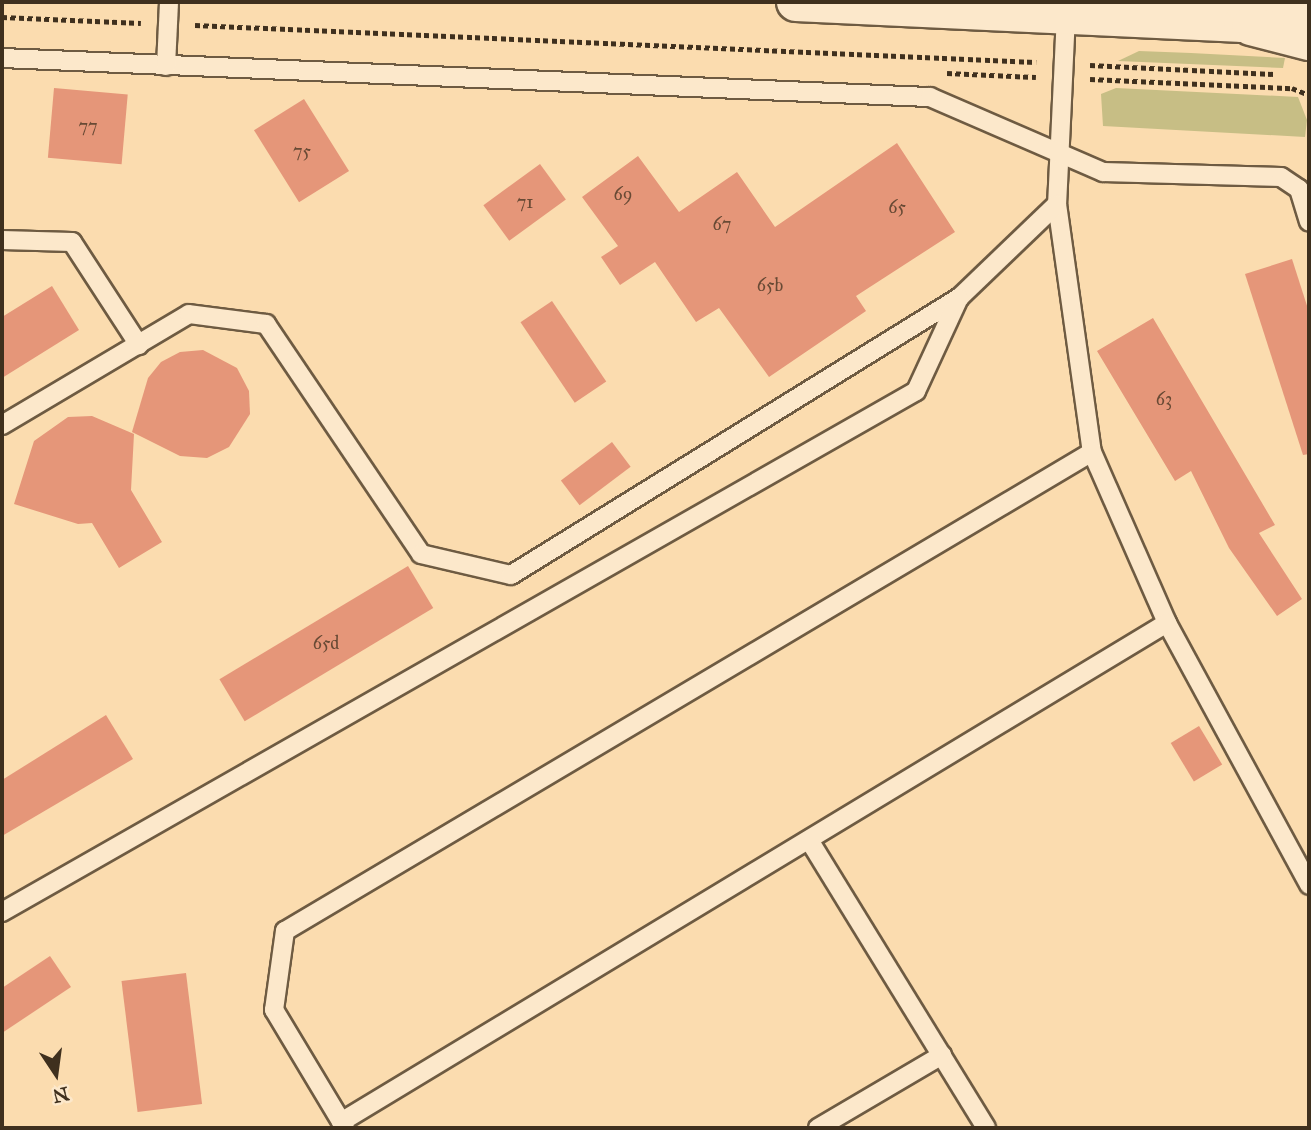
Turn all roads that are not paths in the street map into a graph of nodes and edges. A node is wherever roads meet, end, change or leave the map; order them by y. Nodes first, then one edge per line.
1 (169, 2) edge
2 (796, 2) edge
3 (1309, 12) edge
4 (1066, 15) junction
5 (1243, 23) junction
6 (1309, 41) edge
7 (2, 58) edge
8 (166, 66) junction
9 (1061, 157) junction
10 (1056, 204) junction
11 (1309, 222) edge
12 (2, 240) edge
13 (960, 297) junction
14 (139, 345) junction
15 (2, 425) edge
16 (1092, 452) junction
17 (1167, 623) junction
18 (809, 840) junction
19 (1309, 885) edge
20 (2, 912) edge
21 (942, 1055) junction
22 (343, 1125) edge
23 (818, 1128) edge
24 (986, 1128) edge

1 - 8 lane
2 - 4 main road
3 - 5 main road
4 - 5 main road
4 - 9 lane
5 - 6 main road
7 - 8 lane
8 - 9 lane
9 - 10 lane
9 - 11 lane
10 - 13 lane
10 - 16 lane
12 - 14 lane
13 - 14 lane
13 - 20 lane
14 - 15 lane
16 - 17 lane
16 - 22 lane
17 - 18 lane
17 - 19 lane
18 - 21 lane
18 - 22 lane
21 - 23 lane
21 - 24 lane

